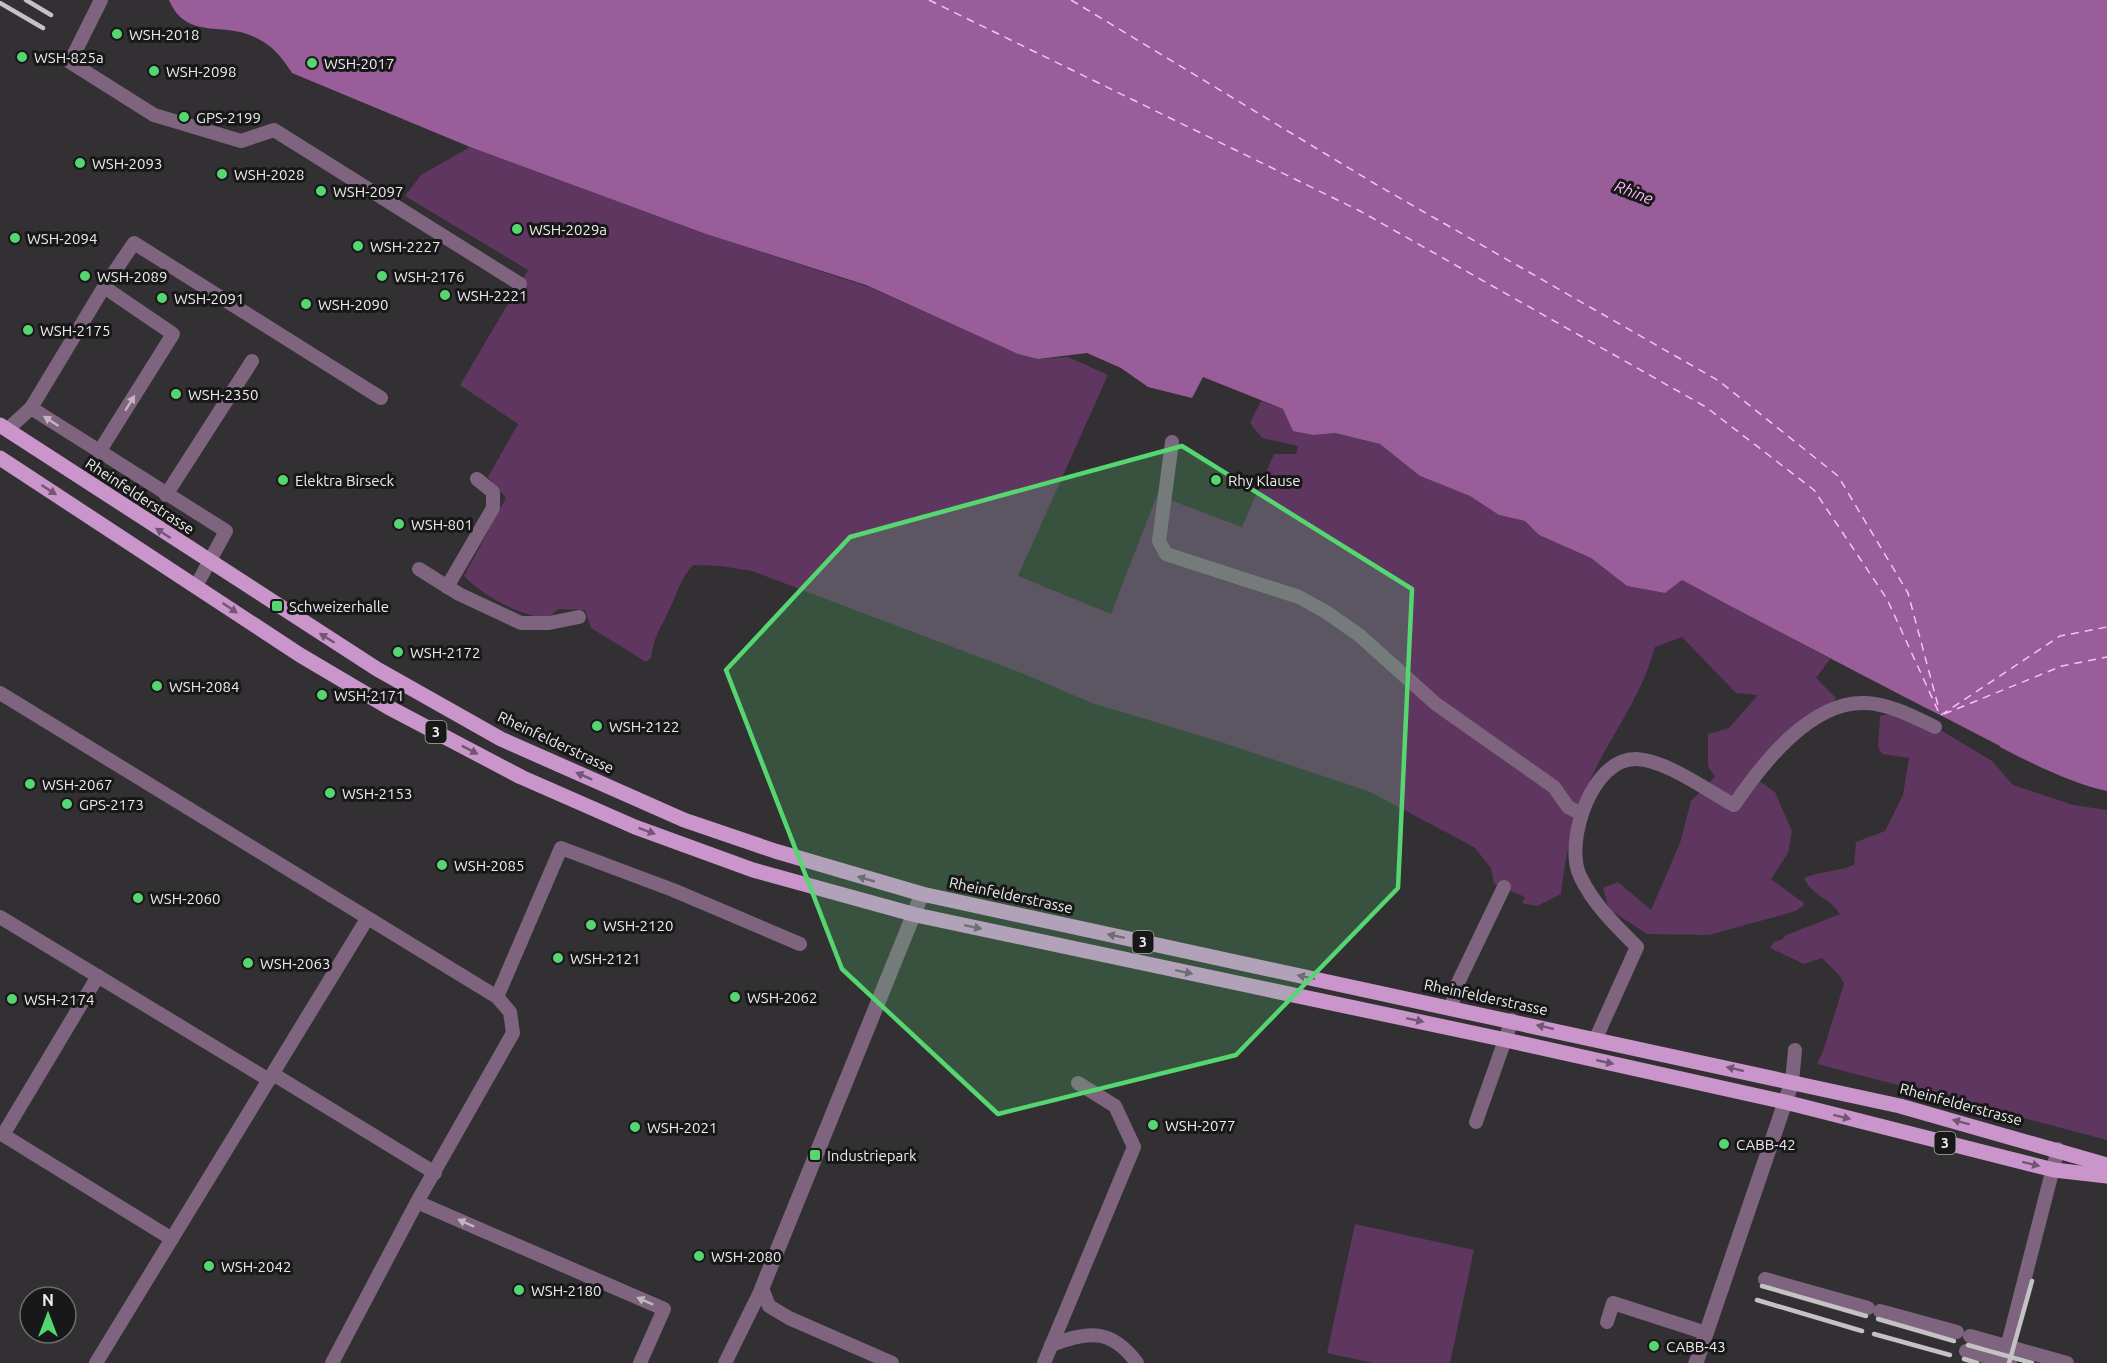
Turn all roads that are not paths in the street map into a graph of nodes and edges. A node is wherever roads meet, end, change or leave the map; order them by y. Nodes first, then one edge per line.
1 (101, 0) edge
2 (520, 284) dead end
3 (104, 287) junction
4 (252, 361) dead end
5 (381, 399) dead end
6 (31, 408) junction
7 (3, 427) edge
8 (1172, 442) dead end
9 (99, 452) junction
10 (0, 458) edge
11 (477, 479) dead end
12 (166, 495) junction
13 (209, 563) junction
14 (419, 569) dead end
15 (196, 586) junction
16 (447, 587) junction
17 (579, 617) dead end
18 (0, 693) edge
19 (1935, 727) dead end
20 (1580, 813) junction
21 (1504, 887) dead end
22 (922, 894) junction
23 (916, 915) junction
24 (367, 919) junction
25 (2, 924) edge
26 (800, 944) dead end
27 (98, 976) junction
28 (497, 997) junction
29 (1452, 1008) junction
30 (1512, 1020) junction
31 (1596, 1038) junction
32 (1506, 1040) junction
33 (1795, 1050) dead end
34 (271, 1077) junction
35 (1792, 1082) junction
36 (1078, 1083) dead end
37 (1785, 1102) junction
38 (1476, 1122) dead end
39 (2, 1134) edge
40 (2058, 1149) junction
41 (2107, 1165) edge
42 (2054, 1170) junction
43 (435, 1173) junction
44 (2107, 1176) edge
45 (417, 1202) junction
46 (172, 1239) junction
47 (1764, 1279) dead end
48 (762, 1288) junction
49 (1607, 1322) dead end
50 (1706, 1333) junction
51 (1051, 1345) junction
52 (2008, 1347) junction
53 (1966, 1351) dead end
54 (2006, 1362) edge
55 (96, 1363) edge
56 (332, 1363) edge
57 (640, 1363) edge
58 (725, 1363) edge
59 (892, 1363) edge
60 (1044, 1363) edge
61 (1137, 1363) edge
62 (1696, 1363) edge
63 (2067, 1363) edge

1 - 2 lane
3 - 5 lane
3 - 6 lane
9 -> 3 lane
4 - 12 lane
6 - 7 lane
9 -> 6 lane
13 -> 7 main road, Rheinfelderstrasse / 3
8 - 20 lane
9 - 12 lane
10 -> 15 main road, 3
11 - 16 lane
12 - 13 lane
13 - 15 lane
22 -> 13 main road, Rheinfelderstrasse / 3
14 - 16 lane
15 -> 23 main road, 3
16 - 17 lane
18 - 24 lane
19 - 20 lane
20 - 31 lane
21 - 29 lane
22 - 23 street
29 -> 22 main road, Rheinfelderstrasse / 3
23 -> 32 main road, 3
23 - 48 street
24 - 28 lane
24 - 34 lane
25 - 27 lane
26 - 28 lane
27 - 34 lane
27 - 39 lane
28 - 43 lane
29 - 30 main road, Rheinfelderstrasse / 3
31 -> 30 main road, Rheinfelderstrasse / 3
30 - 32 lane
35 -> 31 main road, Rheinfelderstrasse / 3
32 -> 37 main road, 3
32 - 38 lane
33 - 35 lane
34 - 43 lane
34 - 46 lane
35 - 37 street
40 -> 35 main road, Rheinfelderstrasse / 3
36 - 51 lane
37 -> 42 main road, 3
37 - 50 street
39 - 46 lane
40 - 41 main road, Rheinfelderstrasse / 3
40 - 42 lane
42 - 44 main road, 3
42 - 52 lane
43 - 45 lane
45 - 56 lane
57 -> 45 lane
46 - 55 lane
47 - 52 lane
48 - 58 lane
48 - 59 lane
49 - 50 lane
50 - 62 street
51 - 60 lane
51 - 61 lane
52 - 54 lane
52 - 63 lane
53 - 54 lane

